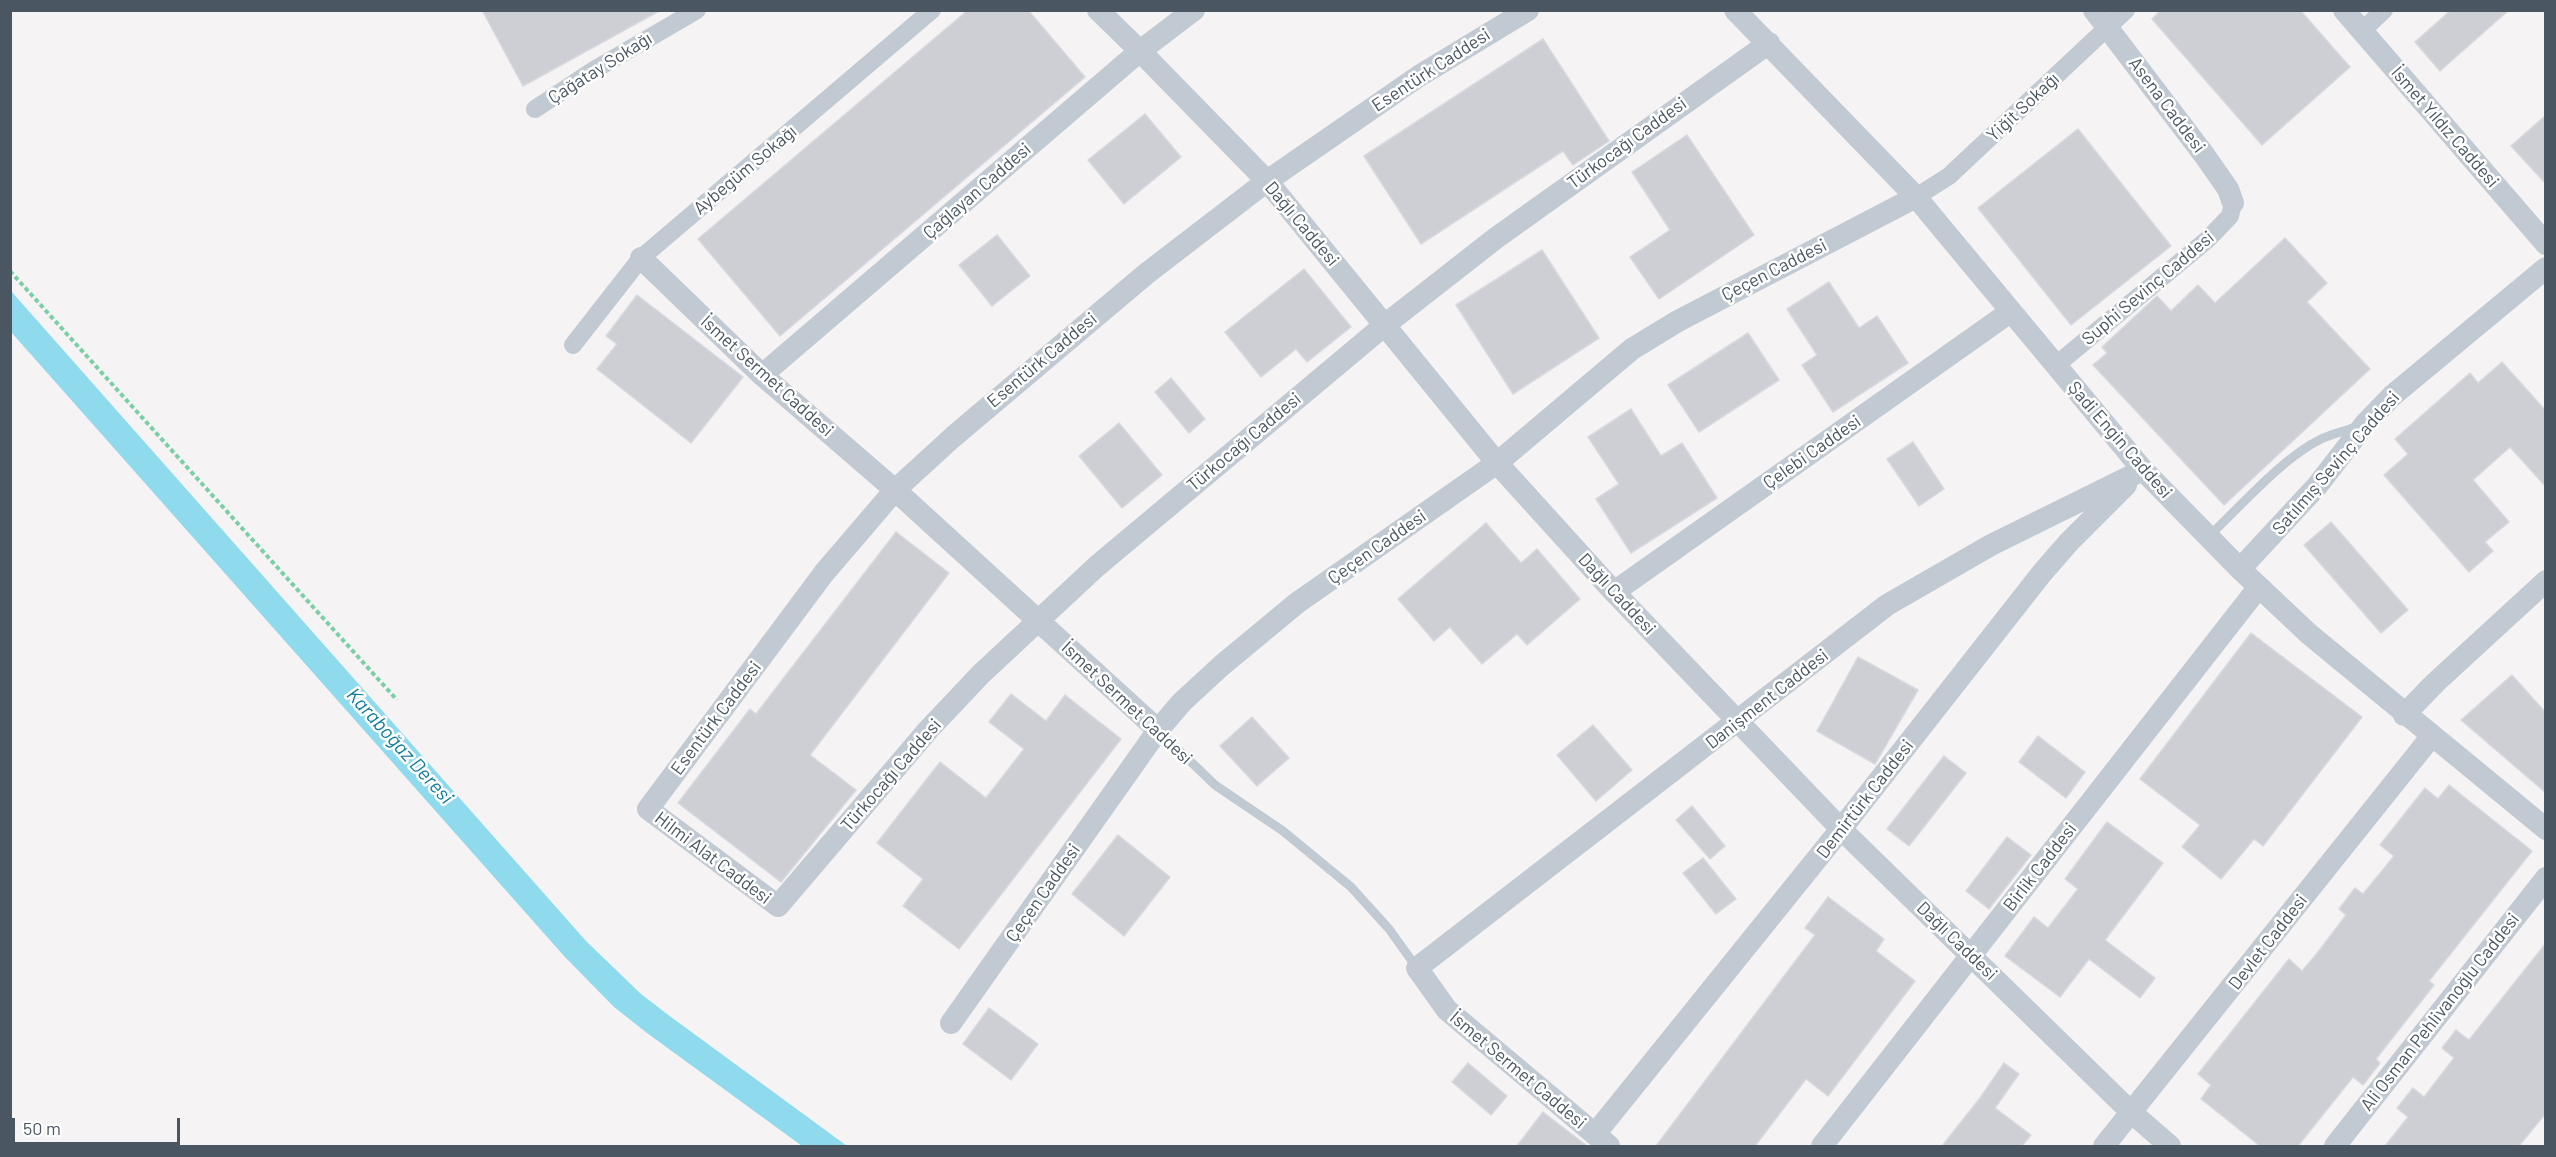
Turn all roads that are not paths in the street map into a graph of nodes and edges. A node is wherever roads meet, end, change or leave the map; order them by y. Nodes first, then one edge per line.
1 (697, 10) edge
2 (932, 10) edge
3 (1098, 10) edge
4 (1194, 10) edge
5 (1528, 10) edge
6 (1735, 10) edge
7 (2126, 10) edge
8 (2344, 10) edge
9 (2384, 10) edge
10 (2101, 19) edge
11 (2362, 31) junction
12 (1768, 43) junction
13 (1140, 51) junction
14 (535, 109) dead end
15 (1267, 181) junction
16 (1916, 197) junction
17 (2234, 203) joint
18 (2546, 244) edge
19 (641, 258) junction
20 (2546, 268) edge
21 (2010, 312) junction
22 (1386, 324) junction
23 (573, 345) dead end
24 (2055, 366) junction
25 (762, 375) junction
26 (2365, 424) junction
27 (1497, 463) junction
28 (2142, 470) junction
29 (895, 490) junction
30 (2208, 537) junction
31 (2240, 569) junction
32 (2546, 581) edge
33 (2258, 588) junction
34 (1614, 592) junction
35 (1038, 619) junction
36 (2404, 715) junction
37 (1737, 722) junction
38 (1158, 730) junction
39 (2431, 737) junction
40 (648, 809) joint
41 (1841, 829) junction
42 (2546, 829) edge
43 (2546, 878) edge
44 (778, 906) joint
45 (1971, 955) junction
46 (1417, 968) junction
47 (951, 1023) dead end
48 (2132, 1113) junction
49 (1602, 1140) edge
50 (1822, 1146) edge
51 (2104, 1146) edge
52 (2170, 1146) edge
53 (2335, 1146) edge

1 - 14 street, Çağatay Sokağı
2 - 19 street, Aybegüm Sokağı
3 - 13 street, Dağlı Caddesi
4 - 13 street, Çağlayan Caddesi
5 - 15 street, Esentürk Caddesi
6 - 12 street, Şadi Engin Caddesi
7 - 10 street, Yiğit Sokağı
8 - 11 street, İsmet Yıldız Caddesi
9 - 11 street
10 - 16 street, Yiğit Sokağı
10 - 17 street, Asena Caddesi
11 - 18 street, İsmet Yıldız Caddesi
12 - 16 street, Şadi Engin Caddesi
12 - 22 street, Türkocağı Caddesi
13 - 15 street, Dağlı Caddesi
13 - 25 street, Çağlayan Caddesi
15 - 22 street, Dağlı Caddesi
15 - 29 street, Esentürk Caddesi
16 - 21 street, Şadi Engin Caddesi
16 - 27 street, Çeçen Caddesi
17 - 24 street, Suphi Sevinç Caddesi
19 - 23 street, Aybegüm Sokağı
19 - 25 street, İsmet Sermet Caddesi
20 - 26 street, Satılmış Sevinç Caddesi
21 - 24 street, Şadi Engin Caddesi
21 - 34 street, Çelebi Caddesi
22 - 27 street, Dağlı Caddesi
22 - 35 street, Türkocağı Caddesi
24 - 28 street, Şadi Engin Caddesi
25 - 29 street, İsmet Sermet Caddesi
26 - 30 lane
26 - 31 street, Satılmış Sevinç Caddesi
27 - 34 street, Dağlı Caddesi
27 - 38 street, Çeçen Caddesi
28 - 30 street, Şadi Engin Caddesi
28 - 37 street, Danişment Caddesi
28 - 41 street, Demirtürk Caddesi
29 - 35 street, İsmet Sermet Caddesi
29 - 40 street, Esentürk Caddesi
30 - 31 street, Şadi Engin Caddesi
31 - 33 street, Şadi Engin Caddesi
32 - 36 street
33 - 36 street, Şadi Engin Caddesi
33 - 45 street, Birlik Caddesi
34 - 37 street, Dağlı Caddesi
35 - 38 street, İsmet Sermet Caddesi
35 - 44 street, Türkocağı Caddesi
36 - 39 street, Şadi Engin Caddesi
37 - 41 street, Dağlı Caddesi
37 - 46 street, Danişment Caddesi
38 - 46 lane, İsmet Sermet Caddesi
38 - 47 street, Çeçen Caddesi
39 - 42 street, Şadi Engin Caddesi
39 - 48 street, Devlet Caddesi
40 - 44 street, Hilmi Alat Caddesi
41 - 45 street, Dağlı Caddesi
41 - 49 street, Demirtürk Caddesi
43 - 53 street, Ali Osman Pehlivanoğlu Caddesi
45 - 48 street, Dağlı Caddesi
45 - 50 street, Birlik Caddesi
46 - 49 street, İsmet Sermet Caddesi
48 - 51 street, Devlet Caddesi
48 - 52 street, Dağlı Caddesi

